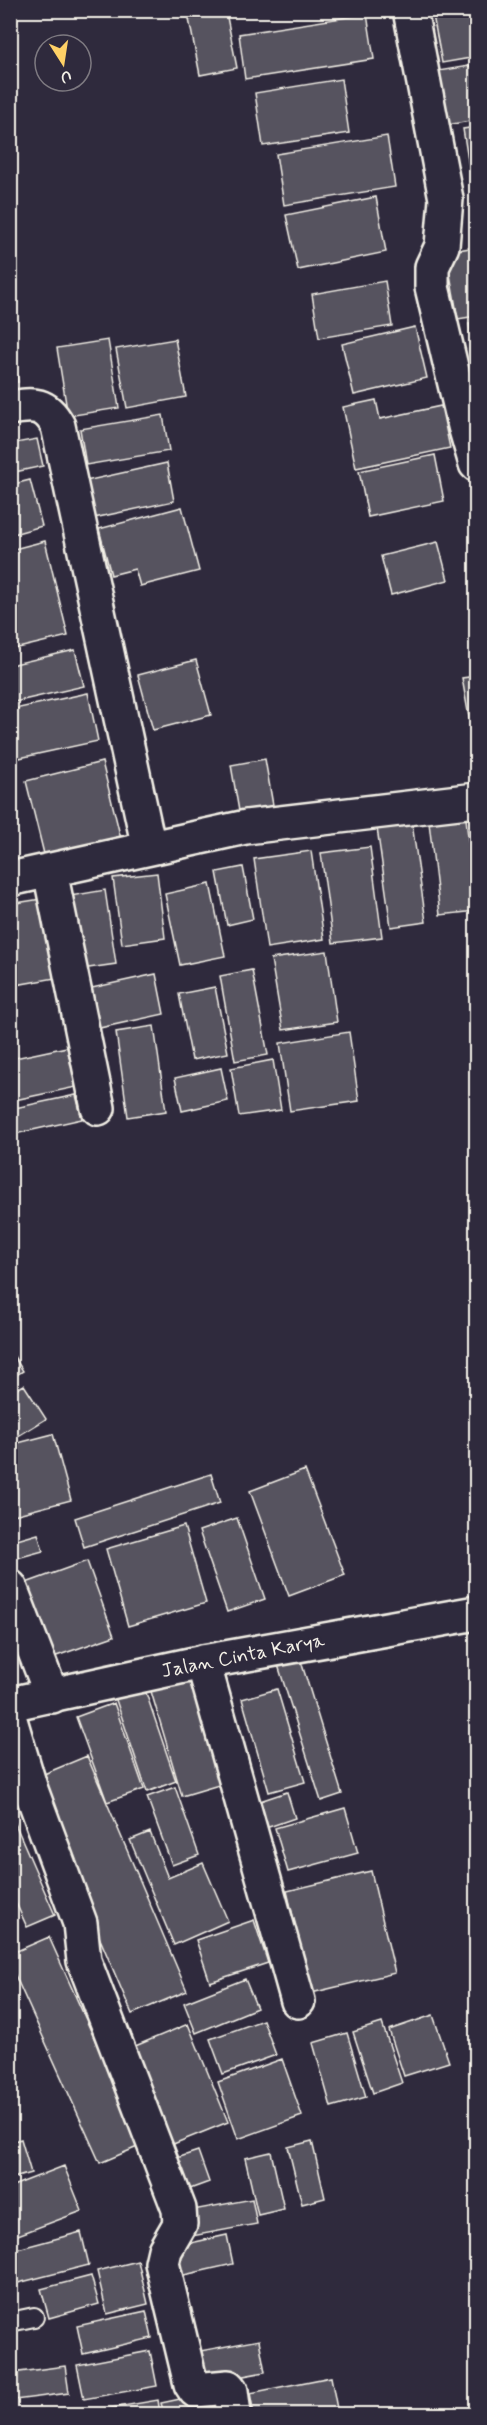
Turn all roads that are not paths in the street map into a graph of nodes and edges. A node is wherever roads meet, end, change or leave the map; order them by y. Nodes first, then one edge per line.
1 (410, 10) edge
2 (10, 408) edge
3 (477, 464) edge
4 (477, 800) edge
5 (149, 848) junction
6 (50, 871) junction
7 (10, 879) edge
8 (98, 1108) dead end
9 (10, 1587) edge
10 (477, 1613) edge
11 (203, 1662) junction
12 (52, 1696) junction
13 (10, 1704) edge
14 (10, 1720) edge
15 (298, 2001) dead end
16 (34, 2317) dead end
17 (10, 2322) edge
18 (234, 2415) edge

1 - 3 street
2 - 5 street
4 - 5 street
5 - 6 street
6 - 7 street
6 - 8 street
9 - 12 street
10 - 11 street, Jalan Cinta Karya
11 - 12 street, Jalan Cinta Karya
11 - 15 street
12 - 13 street, Jalan Cinta Karya
14 - 18 street
16 - 17 lane

